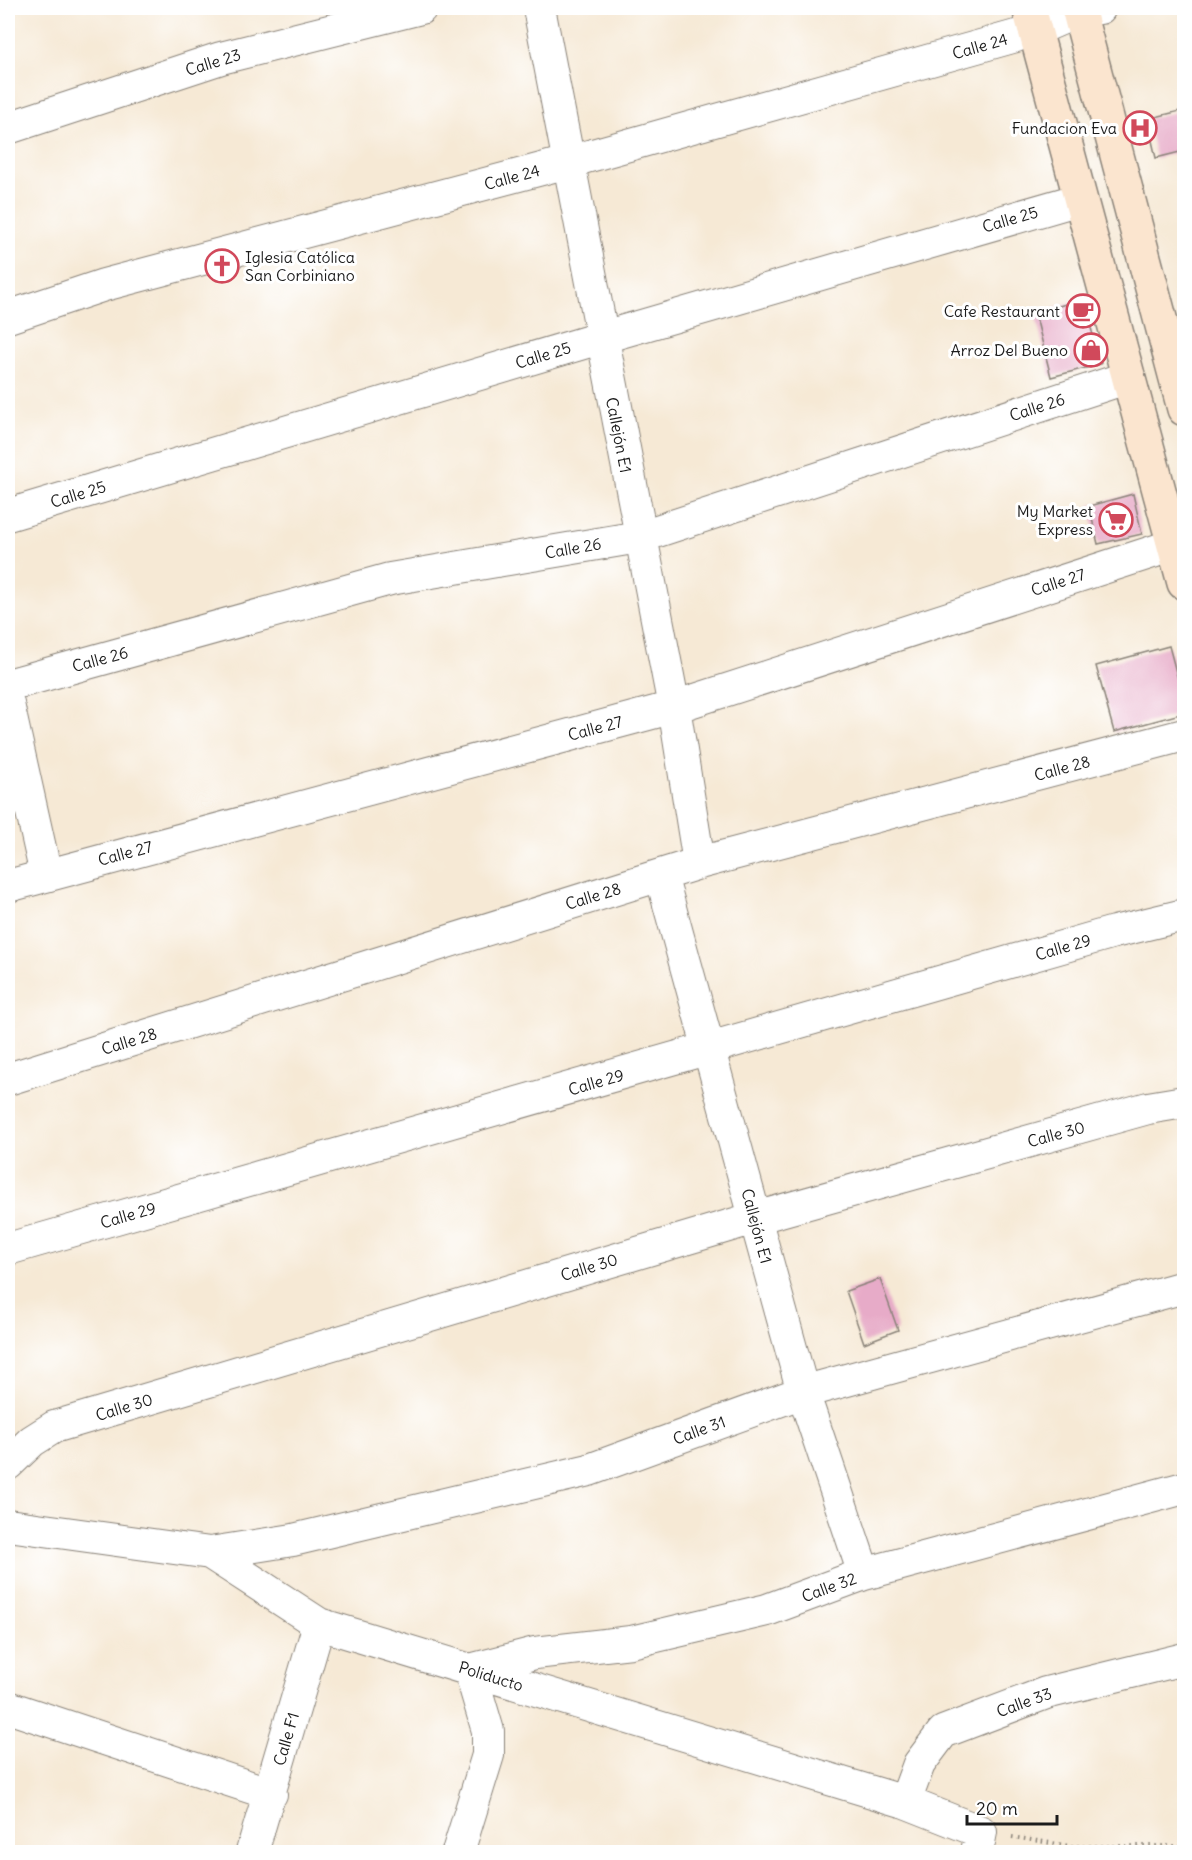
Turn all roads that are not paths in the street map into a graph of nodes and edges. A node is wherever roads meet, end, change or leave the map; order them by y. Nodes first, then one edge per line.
1 (421, 8) edge
2 (539, 8) edge
3 (1086, 9) edge
4 (1026, 25) edge
5 (1056, 109) junction
6 (8, 128) edge
7 (568, 162) junction
8 (1118, 164) junction
9 (1080, 199) junction
10 (8, 317) edge
11 (600, 338) junction
12 (1129, 377) junction
13 (1185, 409) edge
14 (8, 515) edge
15 (639, 537) junction
16 (1174, 545) junction
17 (1185, 583) edge
18 (8, 685) edge
19 (8, 704) edge
20 (674, 707) junction
21 (1185, 735) edge
22 (699, 863) junction
23 (46, 874) junction
24 (661, 875) junction
25 (8, 886) edge
26 (1185, 915) edge
27 (709, 1050) junction
28 (8, 1078) edge
29 (1185, 1101) edge
30 (755, 1218) junction
31 (8, 1249) edge
32 (1185, 1287) edge
33 (803, 1392) junction
34 (8, 1464) edge
35 (1185, 1488) edge
36 (8, 1525) edge
37 (210, 1553) junction
38 (864, 1574) junction
39 (319, 1624) junction
40 (1185, 1659) edge
41 (470, 1670) junction
42 (8, 1707) edge
43 (271, 1794) junction
44 (905, 1802) junction
45 (979, 1842) edge
46 (252, 1852) edge
47 (458, 1852) edge

1 - 6 street, Calle 23
2 - 7 street, Callejón E1
3 - 4 street, Calle 24
3 - 8 street
4 - 5 street
4 - 7 street, Calle 24
5 - 8 street
5 - 9 street
7 - 10 street, Calle 24
7 - 11 street, Callejón E1
8 - 13 street
9 - 11 street, Calle 25
9 - 12 street
11 - 14 street, Calle 25
11 - 15 street, Callejón E1
12 - 15 street, Calle 26
12 - 16 street
15 - 18 street, Calle 26
15 - 20 street, Callejón E1
16 - 17 street
16 - 20 street, Calle 27
19 - 23 street
20 - 22 street, Callejón E1
20 - 23 street, Calle 27
21 - 22 street, Calle 28
22 - 24 street, Calle 28
23 - 25 street, Calle 27
24 - 27 street, Callejón E1
24 - 28 street, Calle 28
26 - 27 street, Calle 29
27 - 30 street, Callejón E1
27 - 31 street, Calle 29
29 - 30 street, Calle 30
30 - 33 street, Callejón E1
30 - 34 street, Calle 30
32 - 33 street, Calle 31
33 - 37 street, Calle 31
33 - 38 street, Callejón E1
35 - 38 street, Calle 32
36 - 37 street, Poliducto
37 - 39 street, Poliducto
38 - 41 street, Calle 32
39 - 41 street, Poliducto
39 - 43 street, Calle F1
40 - 44 street, Calle 33
41 - 44 street, Poliducto
41 - 47 street
42 - 43 street
43 - 46 street, Calle F1
44 - 45 street, Poliducto

